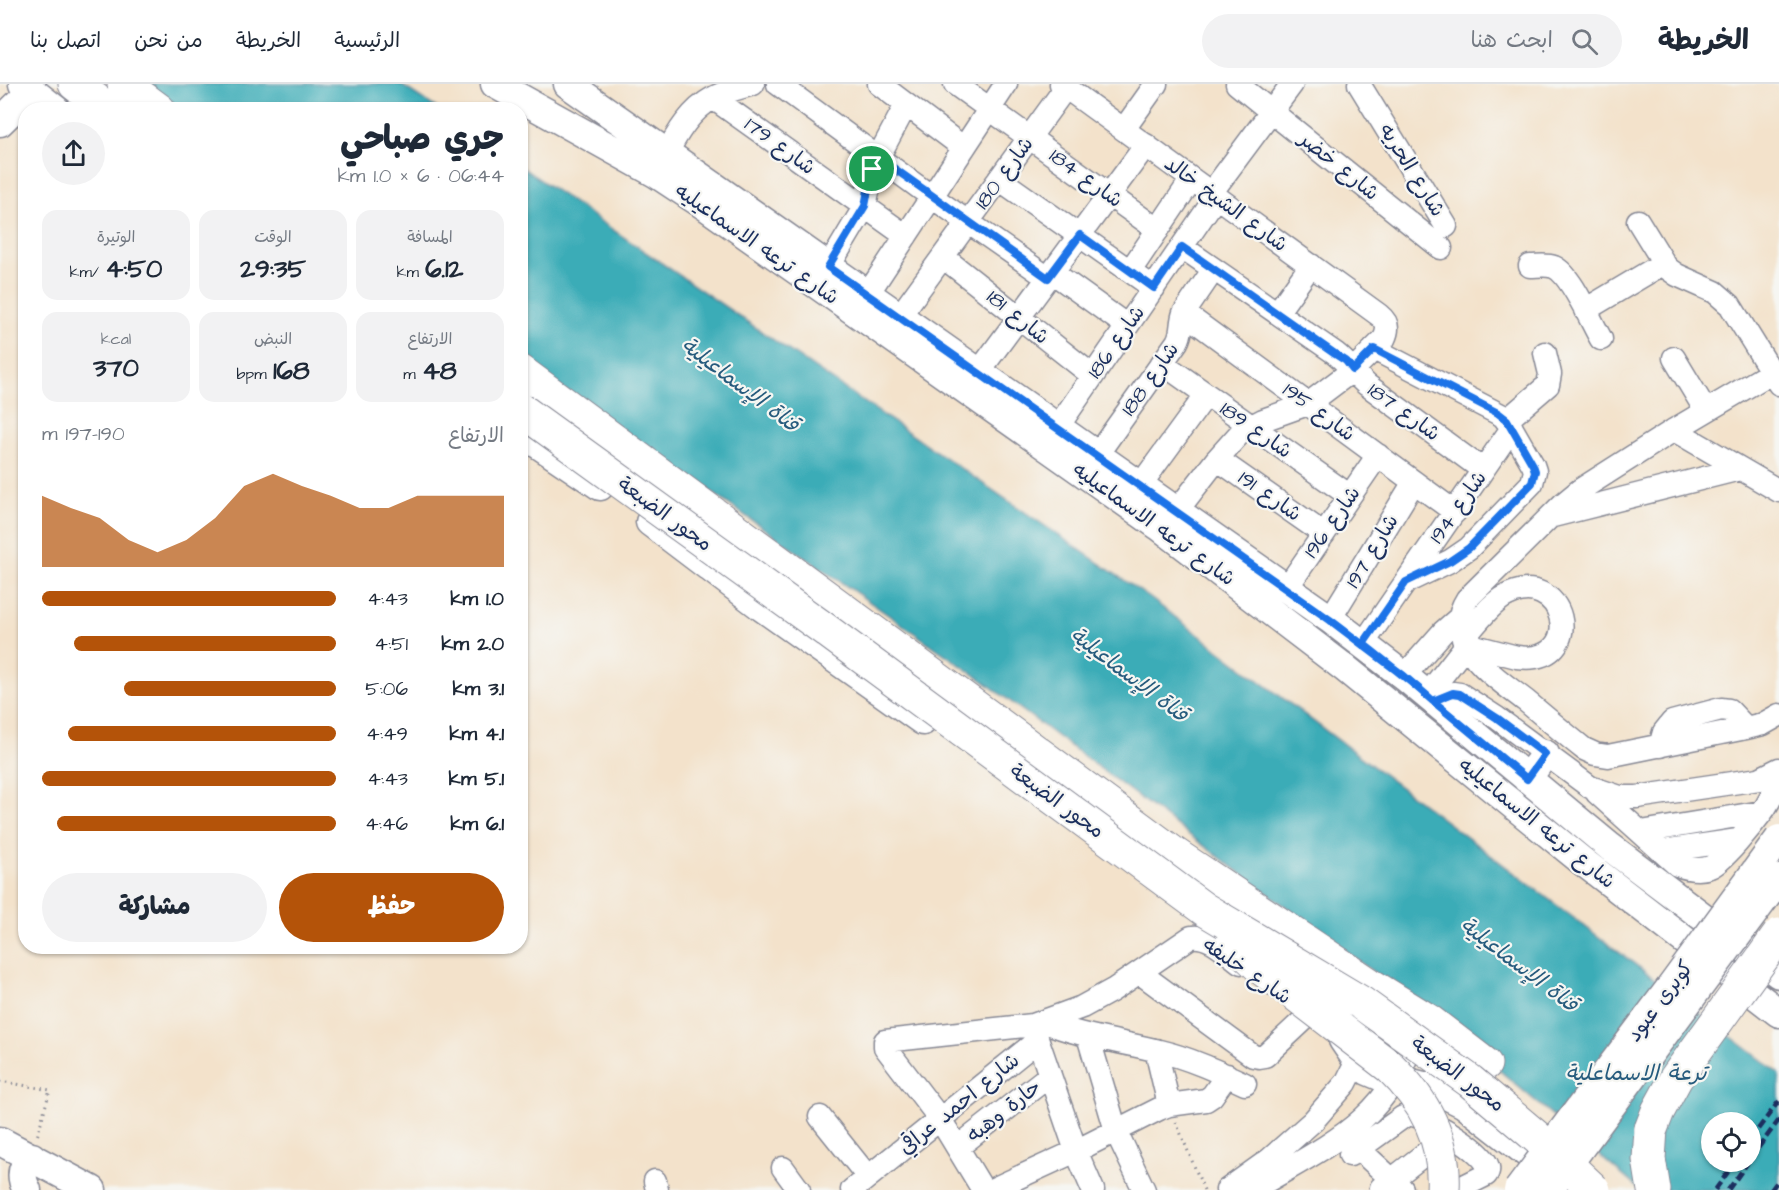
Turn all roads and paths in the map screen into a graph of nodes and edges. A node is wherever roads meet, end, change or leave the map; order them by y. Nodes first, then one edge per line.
1 (75, 84) edge
2 (119, 84) edge
3 (124, 84) edge
4 (495, 84) edge
5 (568, 84) edge
6 (753, 84) edge
7 (778, 84) edge
8 (879, 84) edge
9 (955, 84) edge
10 (1006, 84) edge
11 (1156, 84) edge
12 (1236, 84) edge
13 (1292, 84) edge
14 (1359, 84) edge
15 (30, 86) edge
16 (1064, 86) edge
17 (0, 91) edge
18 (713, 98) junction
19 (47, 102) edge
20 (71, 102) edge
21 (99, 102) edge
22 (137, 102) edge
23 (148, 102) edge
24 (527, 102) edge
25 (528, 102) edge
26 (906, 105) junction
27 (990, 109) junction
28 (1271, 112) junction
29 (0, 122) edge
30 (1124, 129) junction
31 (1029, 138) junction
32 (1146, 145) junction
33 (964, 148) junction
34 (666, 155) junction
35 (878, 157) junction
36 (999, 179) junction
37 (1192, 179) junction
38 (1110, 195) junction
39 (1214, 195) junction
40 (932, 196) junction
41 (865, 206) junction
42 (1638, 221) dead end
43 (969, 222) junction
44 (1158, 230) junction
45 (1080, 235) junction
46 (906, 236) junction
47 (1444, 237) joint
48 (1182, 247) junction
49 (943, 257) junction
50 (1664, 263) junction
51 (1311, 265) junction
52 (1530, 266) dead end
53 (828, 267) junction
54 (1214, 269) junction
55 (1130, 271) junction
56 (1050, 275) junction
57 (1154, 288) junction
58 (867, 295) junction
59 (1585, 310) junction
60 (1184, 313) junction
61 (1277, 313) junction
62 (899, 317) junction
63 (1019, 318) junction
64 (1127, 327) junction
65 (1601, 339) dead end
66 (1374, 349) junction
67 (1545, 353) dead end
68 (1674, 358) dead end
69 (1162, 363) junction
70 (1353, 370) junction
71 (978, 373) junction
72 (1092, 376) junction
73 (528, 377) edge
74 (1776, 378) edge
75 (1206, 395) junction
76 (1308, 404) junction
77 (1706, 411) junction
78 (528, 417) edge
79 (528, 417) edge
80 (528, 418) edge
81 (1510, 424) junction
82 (1251, 426) junction
83 (1056, 428) junction
84 (1674, 430) junction
85 (1378, 455) junction
86 (1096, 456) junction
87 (1217, 459) junction
88 (1740, 469) junction
89 (1484, 470) junction
90 (1414, 482) junction
91 (1139, 487) junction
92 (1779, 491) edge
93 (1350, 496) junction
94 (1176, 512) junction
95 (1455, 512) junction
96 (1551, 516) junction
97 (1324, 534) junction
98 (1406, 582) junction
99 (1286, 589) junction
100 (1330, 620) junction
101 (1463, 633) junction
102 (1363, 644) junction
103 (1404, 676) junction
104 (1430, 698) junction
105 (1779, 715) edge
106 (1545, 754) junction
107 (1779, 769) edge
108 (1779, 777) edge
109 (1527, 779) junction
110 (1590, 787) junction
111 (1762, 812) junction
112 (1641, 832) junction
113 (1779, 839) edge
114 (1779, 879) edge
115 (1204, 909) junction
116 (1779, 935) edge
117 (1140, 973) junction
118 (1779, 974) edge
119 (1379, 1009) junction
120 (1779, 1013) edge
121 (1310, 1014) junction
122 (1038, 1029) junction
123 (1415, 1034) junction
124 (1088, 1036) junction
125 (1156, 1050) junction
126 (1357, 1058) junction
127 (1050, 1076) junction
128 (1396, 1079) junction
129 (0, 1081) edge
130 (1339, 1092) junction
131 (1169, 1105) junction
132 (820, 1117) dead end
133 (940, 1119) junction
134 (1363, 1120) junction
135 (1116, 1131) junction
136 (1451, 1133) junction
137 (0, 1141) edge
138 (1344, 1144) junction
139 (958, 1147) junction
140 (1076, 1151) junction
141 (32, 1157) junction
142 (783, 1168) dead end
143 (0, 1184) edge
144 (860, 1184) edge
145 (1390, 1187) edge
146 (26, 1190) edge
147 (92, 1190) edge
148 (799, 1190) edge
149 (983, 1190) edge
150 (991, 1190) edge
151 (1093, 1190) edge
152 (1144, 1190) edge
153 (1204, 1190) edge
154 (1227, 1190) edge
155 (1252, 1190) edge
156 (1276, 1190) edge
157 (1443, 1190) edge
158 (1456, 1190) edge
159 (1518, 1190) edge
160 (1549, 1190) edge
161 (1574, 1190) edge
162 (1596, 1190) edge
163 (1619, 1190) edge
164 (1654, 1190) edge

1 - 21 highway
2 - 22 main road
3 - 23 highway
4 - 24 main road, شارع ترعه الاسماعيليه
5 - 34 main road, شارع ترعه الاسماعيليه
6 - 18 street
7 - 35 street
8 - 26 street
9 - 27 street, شارع 184
10 - 27 street
11 - 30 street
12 - 28 street, شارع خضر
13 - 28 street, شارع 186
14 - 47 street, شارع الحريه
15 - 17 main road
15 - 19 main road
15 - 20 main road
15 - 29 main road
16 - 30 street, شارع الشيخ خالد
16 - 31 street, شارع 180
18 - 34 street
18 - 41 street, شارع 179
25 - 120 main road, شارع ترعه الاسماعيليه
26 - 33 street
26 - 35 street
27 - 31 street, شارع 184
27 - 33 street
28 - 39 street, شارع 186
28 - 47 street, شارع خضر
30 - 32 street, شارع الشيخ خالد
31 - 36 street, شارع 180
31 - 38 street, شارع 184
32 - 37 street, شارع الشيخ خالد
32 - 38 street
33 - 40 street
34 - 53 main road, شارع ترعه الاسماعيليه
35 - 40 street
35 - 41 street
36 - 43 street, شارع 180
36 - 45 street
37 - 39 street, شارع الشيخ خالد
37 - 44 street
38 - 44 street, شارع 184
38 - 45 street
39 - 48 street, شارع 186
39 - 51 street, شارع الشيخ خالد
40 - 43 street
40 - 46 street
41 - 46 street, شارع 179
41 - 53 street
42 - 50 street
43 - 49 street, شارع 180
43 - 56 street
44 - 55 street
45 - 55 street
45 - 56 street
46 - 58 street
48 - 54 street, شارع 187
48 - 57 street, شارع 186
49 - 62 street, شارع 180
49 - 63 street, شارع 181
50 - 59 street
50 - 74 street
51 - 61 street
51 - 66 street, شارع الشيخ خالد
52 - 59 street
53 - 58 main road, شارع ترعه الاسماعيليه
54 - 60 street, شارع 188
54 - 61 street, شارع 187
55 - 57 street
56 - 63 street
56 - 64 street
57 - 64 street, شارع 186
58 - 62 main road, شارع ترعه الاسماعيليه
59 - 65 street
60 - 69 street, شارع 188
60 - 76 street, شارع 195
61 - 70 street, شارع 187
62 - 71 main road, شارع ترعه الاسماعيليه
63 - 71 street
63 - 72 street, شارع 181
64 - 72 street, شارع 186
66 - 70 street
66 - 81 street
67 - 81 street, شارع 194
68 - 77 street
69 - 75 street, شارع 189
69 - 86 street, شارع 188
70 - 76 street
70 - 89 street, شارع 187
71 - 83 main road, شارع ترعه الاسماعيليه
72 - 83 street, شارع 186
73 - 163 highway, محور الضبعة, bridge
74 - 77 street
75 - 82 street, شارع 189
75 - 91 street
76 - 82 street
76 - 85 street, شارع 195
77 - 84 street
78 - 115 highway, محور الضبعة, bridge
79 - 119 main road
80 - 126 main road
81 - 89 street, شارع 194
81 - 98 street
82 - 87 street
82 - 93 street, شارع 189
83 - 86 main road, شارع ترعه الاسماعيليه
84 - 88 street
84 - 96 street
85 - 90 street, شارع 195
85 - 93 street, شارع 196
86 - 91 main road, شارع ترعه الاسماعيليه
87 - 94 street
87 - 97 street, شارع 191
88 - 92 street
88 - 96 street
89 - 95 street, شارع 194
90 - 95 street, شارع 195
90 - 100 street, شارع 197
91 - 94 main road, شارع ترعه الاسماعيليه
93 - 97 street, شارع 196
94 - 99 main road, شارع ترعه الاسماعيليه
95 - 98 street, شارع 194
96 - 101 street
97 - 99 street, شارع 196
98 - 102 street, شارع 194
99 - 100 main road, شارع ترعه الاسماعيليه
100 - 102 main road, شارع ترعه الاسماعيليه
101 - 103 street
101 - 104 street
101 - 105 street
102 - 103 main road, شارع ترعه الاسماعيليه
103 - 104 main road, شارع ترعه الاسماعيليه
104 - 106 street
104 - 109 main road, شارع ترعه الاسماعيليه
106 - 109 main road
106 - 110 street
107 - 110 street
108 - 111 street
109 - 118 main road, شارع ترعه الاسماعيليه
110 - 112 street
111 - 112 street
111 - 112 street
113 - 159 main road, كوبرى عبود, bridge
114 - 160 main road, كوبرى عبود, bridge
115 - 157 highway, bridge
115 - 162 highway, محور الضبعة, bridge
116 - 164 highway, bridge
117 - 121 street, شارع خليفه
117 - 121 street
117 - 122 street, شارع خليفه
119 - 123 main road
119 - 126 street
121 - 126 street, شارع خليفه
122 - 124 street
122 - 127 street
122 - 133 street, شارع احمد عراقي
122 - 133 street
123 - 128 street
123 - 162 main road
124 - 125 street
124 - 135 street
125 - 131 street
125 - 131 street
126 - 128 main road
126 - 130 street
127 - 139 street, حارة وهبه
127 - 140 street
128 - 134 street
128 - 161 main road
129 - 141 path
130 - 134 street
130 - 154 street
131 - 135 street
131 - 153 path
132 - 144 street
133 - 139 street
133 - 144 street, شارع احمد عراقي
134 - 138 street
135 - 140 street
135 - 152 street
136 - 138 street
136 - 145 street
136 - 158 street
137 - 141 main road
138 - 145 street
138 - 155 street
138 - 156 street
139 - 149 street
140 - 150 street
140 - 151 street
141 - 146 main road
141 - 147 main road
142 - 148 street
143 - 146 main road

